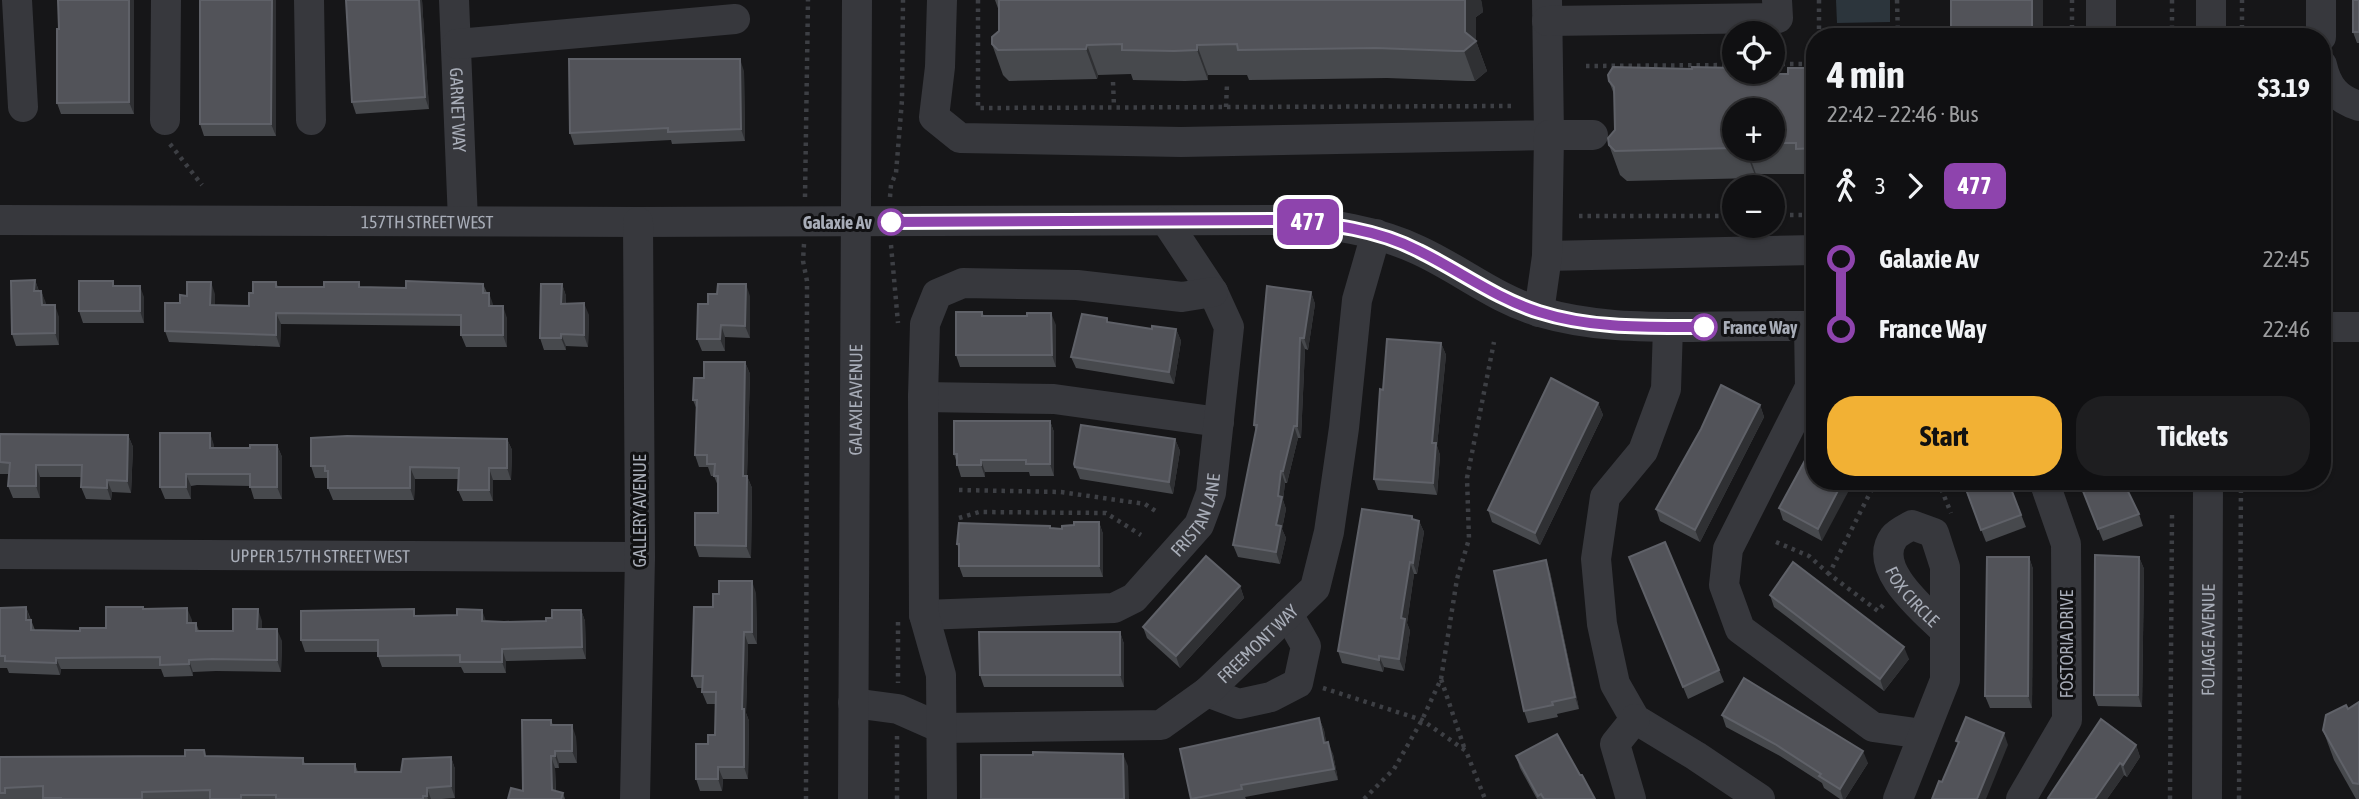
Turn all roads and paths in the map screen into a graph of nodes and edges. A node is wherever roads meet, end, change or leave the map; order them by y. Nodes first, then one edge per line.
1 (17, 0) edge
2 (166, 0) edge
3 (309, 0) edge
4 (454, 0) edge
5 (808, 0) edge
6 (857, 0) edge
7 (942, 0) edge
8 (978, 0) edge
9 (1777, 0) edge
10 (1819, 0) edge
11 (1897, 0) edge
12 (2072, 0) edge
13 (2101, 0) edge
14 (2172, 0) edge
15 (2211, 0) edge
16 (2242, 0) edge
17 (2321, 0) edge
18 (1547, 10) edge
19 (735, 19) dead end
20 (1819, 28) edge
21 (1898, 28) edge
22 (2072, 28) edge
23 (2101, 28) edge
24 (2172, 28) edge
25 (2211, 28) edge
26 (2242, 28) edge
27 (2321, 28) edge
28 (457, 44) junction
29 (1785, 64) edge
30 (1806, 64) edge
31 (1722, 65) edge
32 (1587, 66) dead end
33 (1113, 82) dead end
34 (1227, 84) dead end
35 (2331, 89) edge
36 (1511, 106) dead end
37 (2359, 106) edge
38 (23, 107) dead end
39 (1114, 107) junction
40 (1226, 107) junction
41 (165, 120) joint
42 (311, 120) dead end
43 (1549, 135) junction
44 (1593, 135) dead end
45 (202, 185) dead end
46 (1785, 215) edge
47 (1806, 215) edge
48 (1579, 216) dead end
49 (1722, 216) edge
50 (0, 220) edge
51 (463, 221) junction
52 (1166, 221) junction
53 (638, 222) junction
54 (805, 222) junction
55 (856, 222) junction
56 (1376, 234) junction
57 (1806, 250) edge
58 (1547, 256) junction
59 (1213, 292) junction
60 (1539, 312) junction
61 (1806, 326) edge
62 (1668, 327) junction
63 (2331, 327) edge
64 (2359, 327) edge
65 (1494, 342) dead end
66 (1806, 395) edge
67 (923, 397) junction
68 (1219, 422) junction
69 (959, 490) dead end
70 (1871, 490) edge
71 (1941, 490) edge
72 (2047, 490) edge
73 (2208, 490) edge
74 (2241, 490) edge
75 (1157, 512) dead end
76 (2172, 515) dead end
77 (959, 518) dead end
78 (1952, 518) dead end
79 (1141, 535) dead end
80 (1776, 542) dead end
81 (0, 554) edge
82 (640, 557) junction
83 (1829, 574) junction
84 (1887, 601) dead end
85 (1288, 614) junction
86 (924, 615) junction
87 (1944, 630) dead end
88 (1441, 679) junction
89 (1298, 683) junction
90 (1207, 692) junction
91 (853, 703) junction
92 (1635, 719) junction
93 (1422, 720) junction
94 (941, 728) junction
95 (1923, 734) junction
96 (1466, 751) junction
97 (635, 799) edge
98 (806, 799) edge
99 (853, 799) edge
100 (942, 799) edge
101 (1364, 799) edge
102 (1485, 799) edge
103 (1631, 799) edge
104 (1760, 799) edge
105 (1898, 799) edge
106 (2021, 799) edge
107 (2170, 799) edge
108 (2207, 799) edge
109 (2239, 799) edge

1 - 38 street
2 - 41 street
3 - 42 street
4 - 28 street, GARNET WAY
5 - 54 path
6 - 55 street, GALAXIE AVENUE
7 - 43 street
8 - 39 path
9 - 18 street
10 - 20 path
11 - 21 path
12 - 22 path
13 - 23 street
14 - 24 path
15 - 25 street
16 - 26 path
17 - 27 street
18 - 43 street
19 - 28 street
28 - 51 street, GARNET WAY
29 - 30 path
31 - 32 path
33 - 39 path
34 - 40 path
35 - 37 street
36 - 40 path
39 - 40 path
41 - 45 path
43 - 44 street
43 - 58 street
46 - 47 path
48 - 49 path
50 - 51 street, 157TH STREET WEST
51 - 53 street, 157TH STREET WEST
52 - 55 street, 157TH STREET WEST
52 - 56 street, 157TH STREET WEST
52 - 59 street, FRISTAN LANE
53 - 54 street, 157TH STREET WEST
53 - 82 street, GALLERY AVENUE
54 - 55 street, 157TH STREET WEST
54 - 98 path
55 - 91 street, GALAXIE AVENUE
56 - 60 street, 157TH STREET WEST
56 - 85 street, FREEMONT WAY
57 - 58 street
58 - 60 street
59 - 67 street
59 - 68 street, FRISTAN LANE
60 - 62 street, 157TH STREET WEST
61 - 62 street, 157TH STREET WEST
62 - 92 street
63 - 64 street
65 - 88 path
66 - 95 street
67 - 68 street
67 - 86 street
68 - 86 street, FRISTAN LANE
69 - 75 path
70 - 83 path
71 - 78 path
72 - 106 street, FOSTORIA DRIVE
73 - 108 street, FOLIAGE AVENUE
74 - 109 path
76 - 107 path
77 - 79 path
80 - 83 path
81 - 82 street, UPPER 157TH STREET WEST
82 - 97 street, GALLERY AVENUE
83 - 84 path
85 - 89 street
85 - 90 street, FREEMONT WAY
86 - 94 street
87 - 95 street, FOX CIRCLE
88 - 93 path
88 - 96 path
89 - 90 street
89 - 93 path
90 - 94 street, FREEMONT WAY
91 - 94 street, FREEMONT WAY
91 - 99 street, GALAXIE AVENUE
92 - 103 street
92 - 104 street
93 - 96 path
93 - 101 path
94 - 100 street
95 - 105 street, FOX CIRCLE
96 - 102 path

